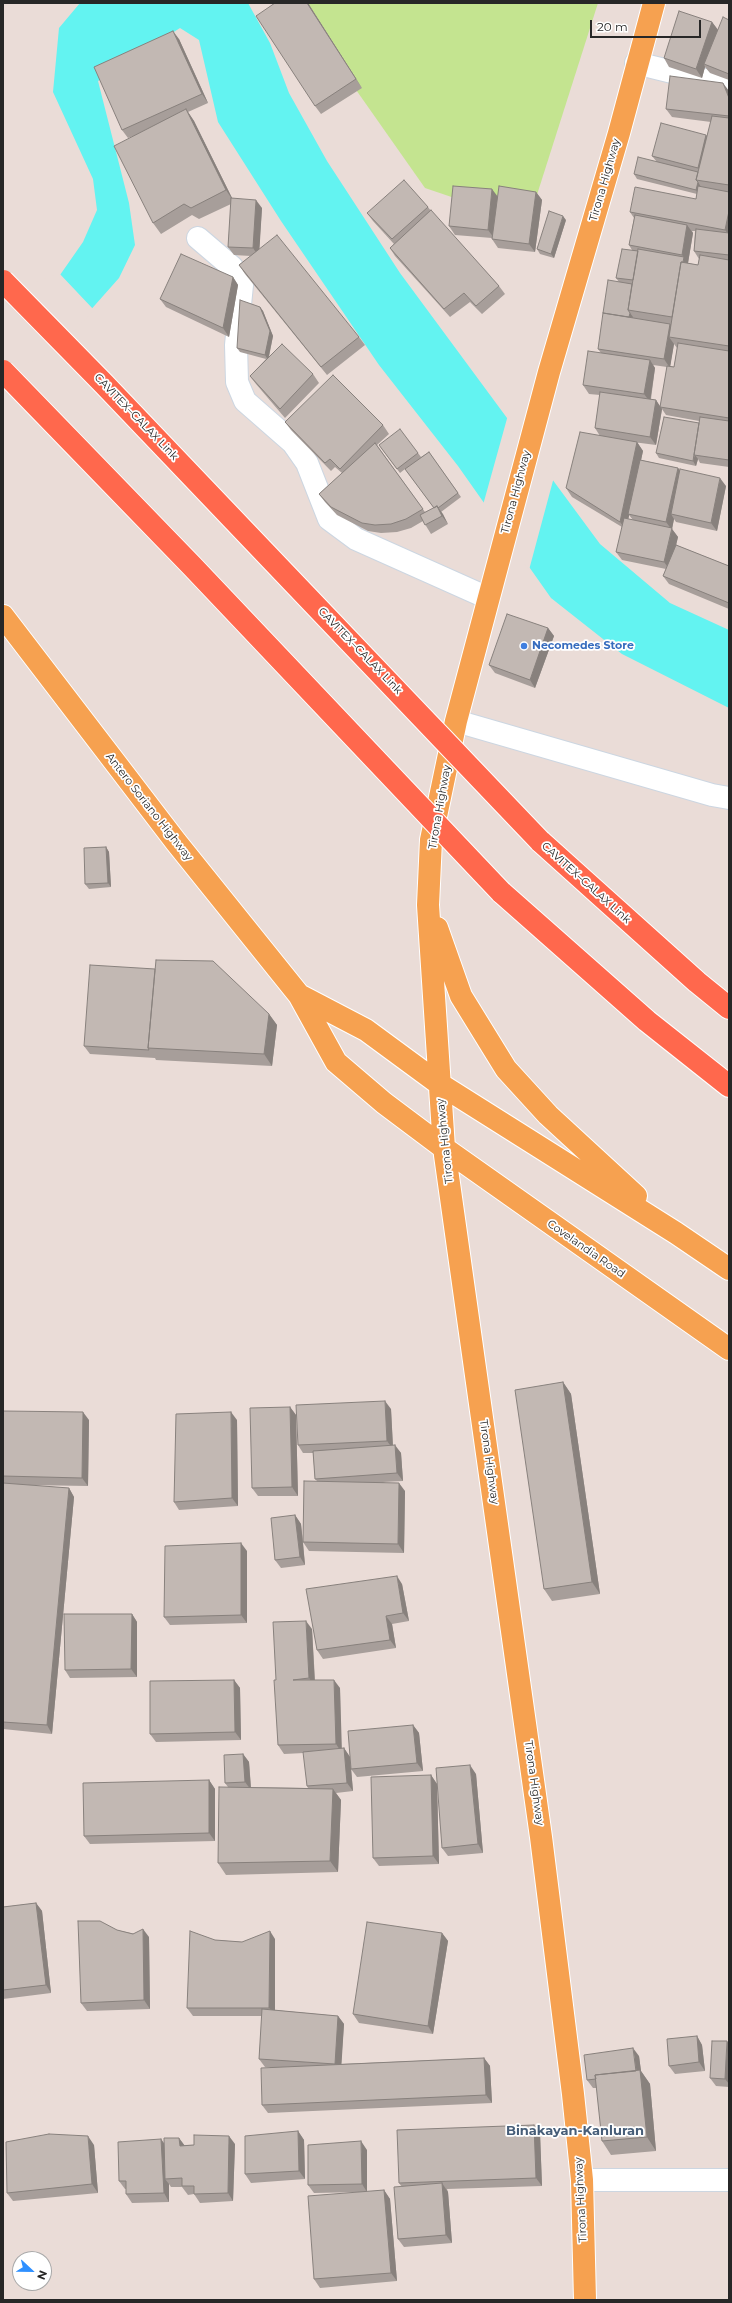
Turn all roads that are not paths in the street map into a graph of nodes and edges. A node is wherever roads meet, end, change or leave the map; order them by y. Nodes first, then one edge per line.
1 (654, 3) edge
2 (636, 63) junction
3 (729, 86) edge
4 (198, 238) dead end
5 (3, 281) edge
6 (3, 371) edge
7 (490, 590) junction
8 (3, 616) edge
9 (456, 721) junction
10 (729, 798) edge
11 (428, 905) junction
12 (299, 995) junction
13 (729, 1008) edge
14 (438, 1083) junction
15 (729, 1086) edge
16 (444, 1148) junction
17 (676, 1233) junction
18 (729, 1269) edge
19 (729, 1349) edge
20 (582, 2180) junction
21 (729, 2180) edge
22 (585, 2300) edge

1 - 2 main road, Tirona Highway
2 - 3 street
2 - 7 main road, Tirona Highway
4 - 7 street
5 - 13 highway, CAVITEX–CALAX Link, bridge
6 - 15 highway, bridge
7 - 9 main road, Tirona Highway
8 - 12 main road, Antero Soriano Highway
9 - 10 street
9 - 11 main road, Tirona Highway
11 - 14 main road, Tirona Highway
11 - 17 main road
12 - 14 main road, Antero Soriano Highway
12 - 16 main road, Antero Soriano Highway
14 - 16 main road, Tirona Highway
14 - 17 main road
16 - 19 main road, Covelandia Road
16 - 20 main road, Tirona Highway
17 - 18 main road
20 - 21 street
20 - 22 main road, Tirona Highway

